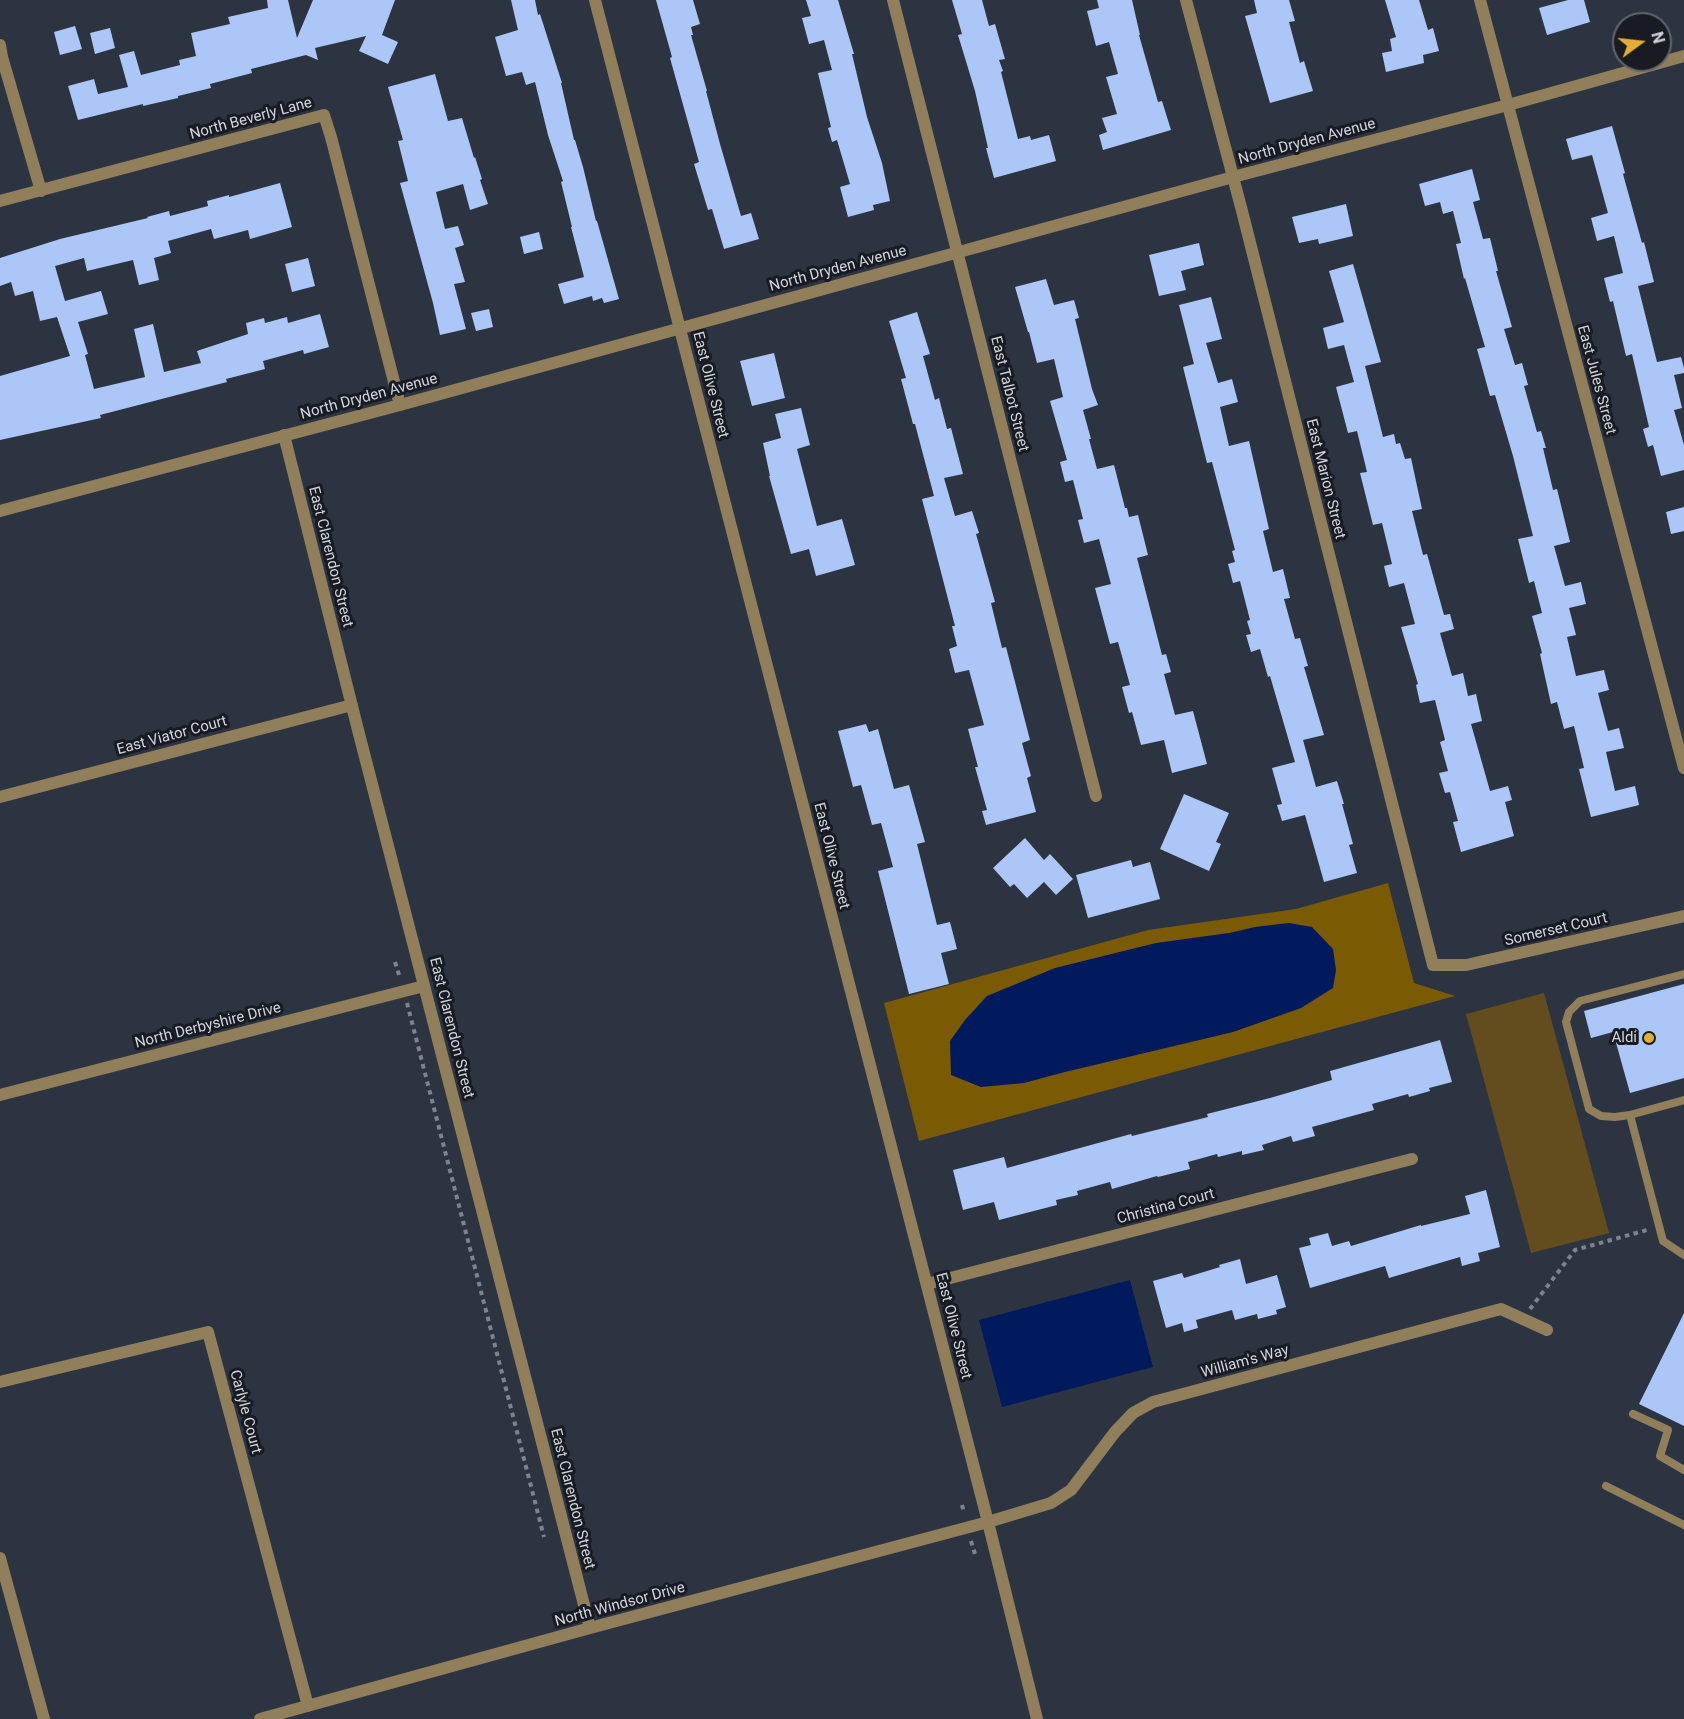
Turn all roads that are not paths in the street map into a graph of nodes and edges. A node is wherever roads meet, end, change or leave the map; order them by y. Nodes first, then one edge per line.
1 (595, 0) edge
2 (893, 0) edge
3 (1186, 0) edge
4 (1480, 0) edge
5 (0, 45) edge
6 (1684, 56) edge
7 (1508, 105) junction
8 (1233, 177) junction
9 (41, 191) junction
10 (0, 201) edge
11 (958, 252) junction
12 (680, 328) junction
13 (400, 405) junction
14 (284, 435) junction
15 (0, 511) edge
16 (352, 705) junction
17 (1684, 768) edge
18 (1096, 796) dead end
19 (0, 797) edge
20 (1684, 916) edge
21 (1433, 965) joint
22 (1684, 974) edge
23 (424, 986) junction
24 (0, 1095) edge
25 (1684, 1100) edge
26 (1630, 1115) junction
27 (1412, 1159) dead end
28 (1684, 1255) edge
29 (927, 1284) junction
30 (1547, 1330) dead end
31 (0, 1382) edge
32 (1633, 1414) dead end
33 (1684, 1470) edge
34 (1606, 1486) dead end
35 (988, 1522) junction
36 (1684, 1525) edge
37 (0, 1558) edge
38 (590, 1628) junction
39 (308, 1706) junction
40 (44, 1719) edge
41 (260, 1719) edge
42 (1037, 1719) edge

1 - 12 street, East Olive Street
2 - 11 street, East Talbot Street
3 - 8 street, East Marion Street
4 - 7 street, East Jules Street
5 - 9 street
6 - 7 street, North Dryden Avenue
7 - 8 street, North Dryden Avenue
7 - 17 street, East Jules Street
8 - 11 street, North Dryden Avenue
8 - 21 street, East Marion Street
9 - 10 street, North Beverly Lane
9 - 13 street, North Beverly Lane
11 - 12 street, North Dryden Avenue
11 - 18 street, East Talbot Street
12 - 13 street, North Dryden Avenue
12 - 29 street, East Olive Street
13 - 14 street, North Dryden Avenue
14 - 15 street, North Dryden Avenue
14 - 16 street, East Clarendon Street
16 - 19 street, East Viator Court
16 - 23 street, East Clarendon Street
20 - 21 street, Somerset Court
22 - 26 lane
23 - 24 street, North Derbyshire Drive
23 - 38 street, East Clarendon Street
25 - 26 lane
26 - 28 lane
27 - 29 street, Christina Court
29 - 35 street, East Olive Street
30 - 35 street, William's Way
31 - 39 street, Carlyle Court
32 - 33 lane
34 - 36 lane
35 - 38 street, North Windsor Drive
35 - 42 street, East Olive Street
37 - 40 street
38 - 39 street, North Windsor Drive
39 - 41 street, North Windsor Drive

